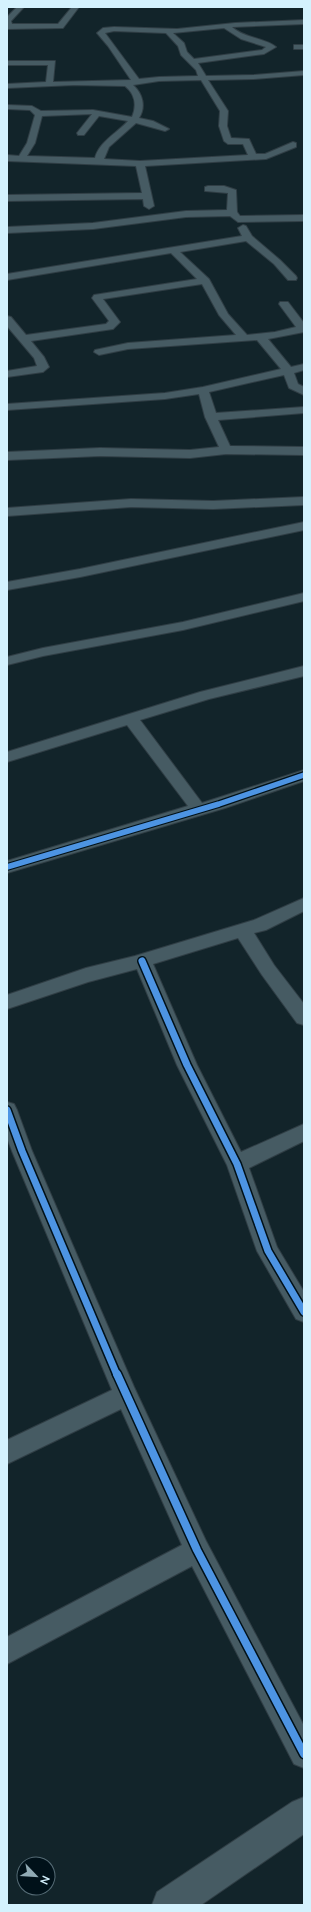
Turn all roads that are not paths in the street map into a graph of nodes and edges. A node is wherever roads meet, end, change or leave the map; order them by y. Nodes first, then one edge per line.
1 (21, 7) edge
2 (76, 7) edge
3 (304, 22) edge
4 (226, 26) junction
5 (7, 27) edge
6 (169, 32) junction
7 (192, 62) junction
8 (7, 63) edge
9 (301, 76) edge
10 (202, 78) junction
11 (137, 82) junction
12 (127, 83) junction
13 (49, 85) junction
14 (7, 86) edge
15 (7, 107) edge
16 (98, 113) junction
17 (39, 114) junction
18 (133, 121) junction
19 (165, 129) dead end
20 (81, 133) dead end
21 (293, 145) dead end
22 (253, 156) junction
23 (7, 158) edge
24 (22, 158) junction
25 (98, 161) junction
26 (140, 164) junction
27 (208, 189) dead end
28 (145, 196) junction
29 (7, 198) edge
30 (235, 216) junction
31 (151, 217) junction
32 (304, 218) edge
33 (7, 230) edge
34 (248, 238) junction
35 (173, 250) junction
36 (7, 278) edge
37 (292, 278) dead end
38 (205, 281) junction
39 (284, 304) dead end
40 (7, 318) edge
41 (303, 328) edge
42 (260, 337) junction
43 (244, 338) junction
44 (23, 339) junction
45 (99, 352) dead end
46 (304, 367) edge
47 (287, 371) junction
48 (7, 374) edge
49 (203, 390) junction
50 (304, 392) edge
51 (7, 407) edge
52 (304, 410) edge
53 (211, 417) junction
54 (226, 450) junction
55 (304, 451) edge
56 (7, 456) edge
57 (304, 501) edge
58 (7, 512) edge
59 (304, 526) edge
60 (7, 586) edge
61 (304, 597) edge
62 (7, 661) edge
63 (304, 671) edge
64 (131, 719) junction
65 (7, 757) edge
66 (304, 775) edge
67 (198, 809) junction
68 (7, 867) edge
69 (304, 904) edge
70 (242, 930) junction
71 (142, 961) junction
72 (7, 1002) edge
73 (304, 1018) edge
74 (7, 1110) edge
75 (304, 1132) edge
76 (14, 1154) edge
77 (237, 1164) junction
78 (304, 1312) edge
79 (126, 1395) junction
80 (7, 1452) edge
81 (196, 1550) junction
82 (7, 1650) edge
83 (304, 1754) edge
84 (304, 1814) edge
85 (170, 1905) edge

1 - 5 street
2 - 5 street
3 - 4 street
4 - 6 street
4 - 7 street
6 - 7 street
6 - 11 street
7 - 10 street
8 - 13 street
9 - 10 street
10 - 11 street
10 - 22 street
11 - 12 street
12 - 13 street
12 - 18 street
13 - 14 street
15 - 17 street
16 - 17 street
16 - 18 street
16 - 20 street
17 - 24 street
18 - 19 street
18 - 25 street
21 - 22 street
22 - 26 street
23 - 24 street
24 - 25 street
25 - 26 street
26 - 28 street
27 - 30 street
28 - 29 street
28 - 31 street
30 - 31 street
30 - 32 street
30 - 34 street
31 - 33 street
34 - 35 street
34 - 37 street
35 - 36 street
35 - 38 street
38 - 43 street
38 - 44 street
39 - 41 street
40 - 44 street
41 - 42 street
42 - 43 street
42 - 47 street
43 - 45 street
44 - 48 street
46 - 47 street
47 - 49 street
47 - 50 street
49 - 51 street
49 - 53 street
52 - 53 street
53 - 54 street
54 - 55 street
54 - 56 street
57 - 58 street
59 - 60 street
61 - 62 street
63 - 64 street
64 - 65 street
64 - 67 street
66 - 67 street
67 - 68 street
69 - 70 street
70 - 71 street
70 - 73 street
71 - 72 street
71 - 77 street
74 - 76 street
75 - 77 street
76 - 79 street
77 - 78 street
79 - 80 street
79 - 81 street
81 - 82 street
81 - 83 street
84 - 85 street

